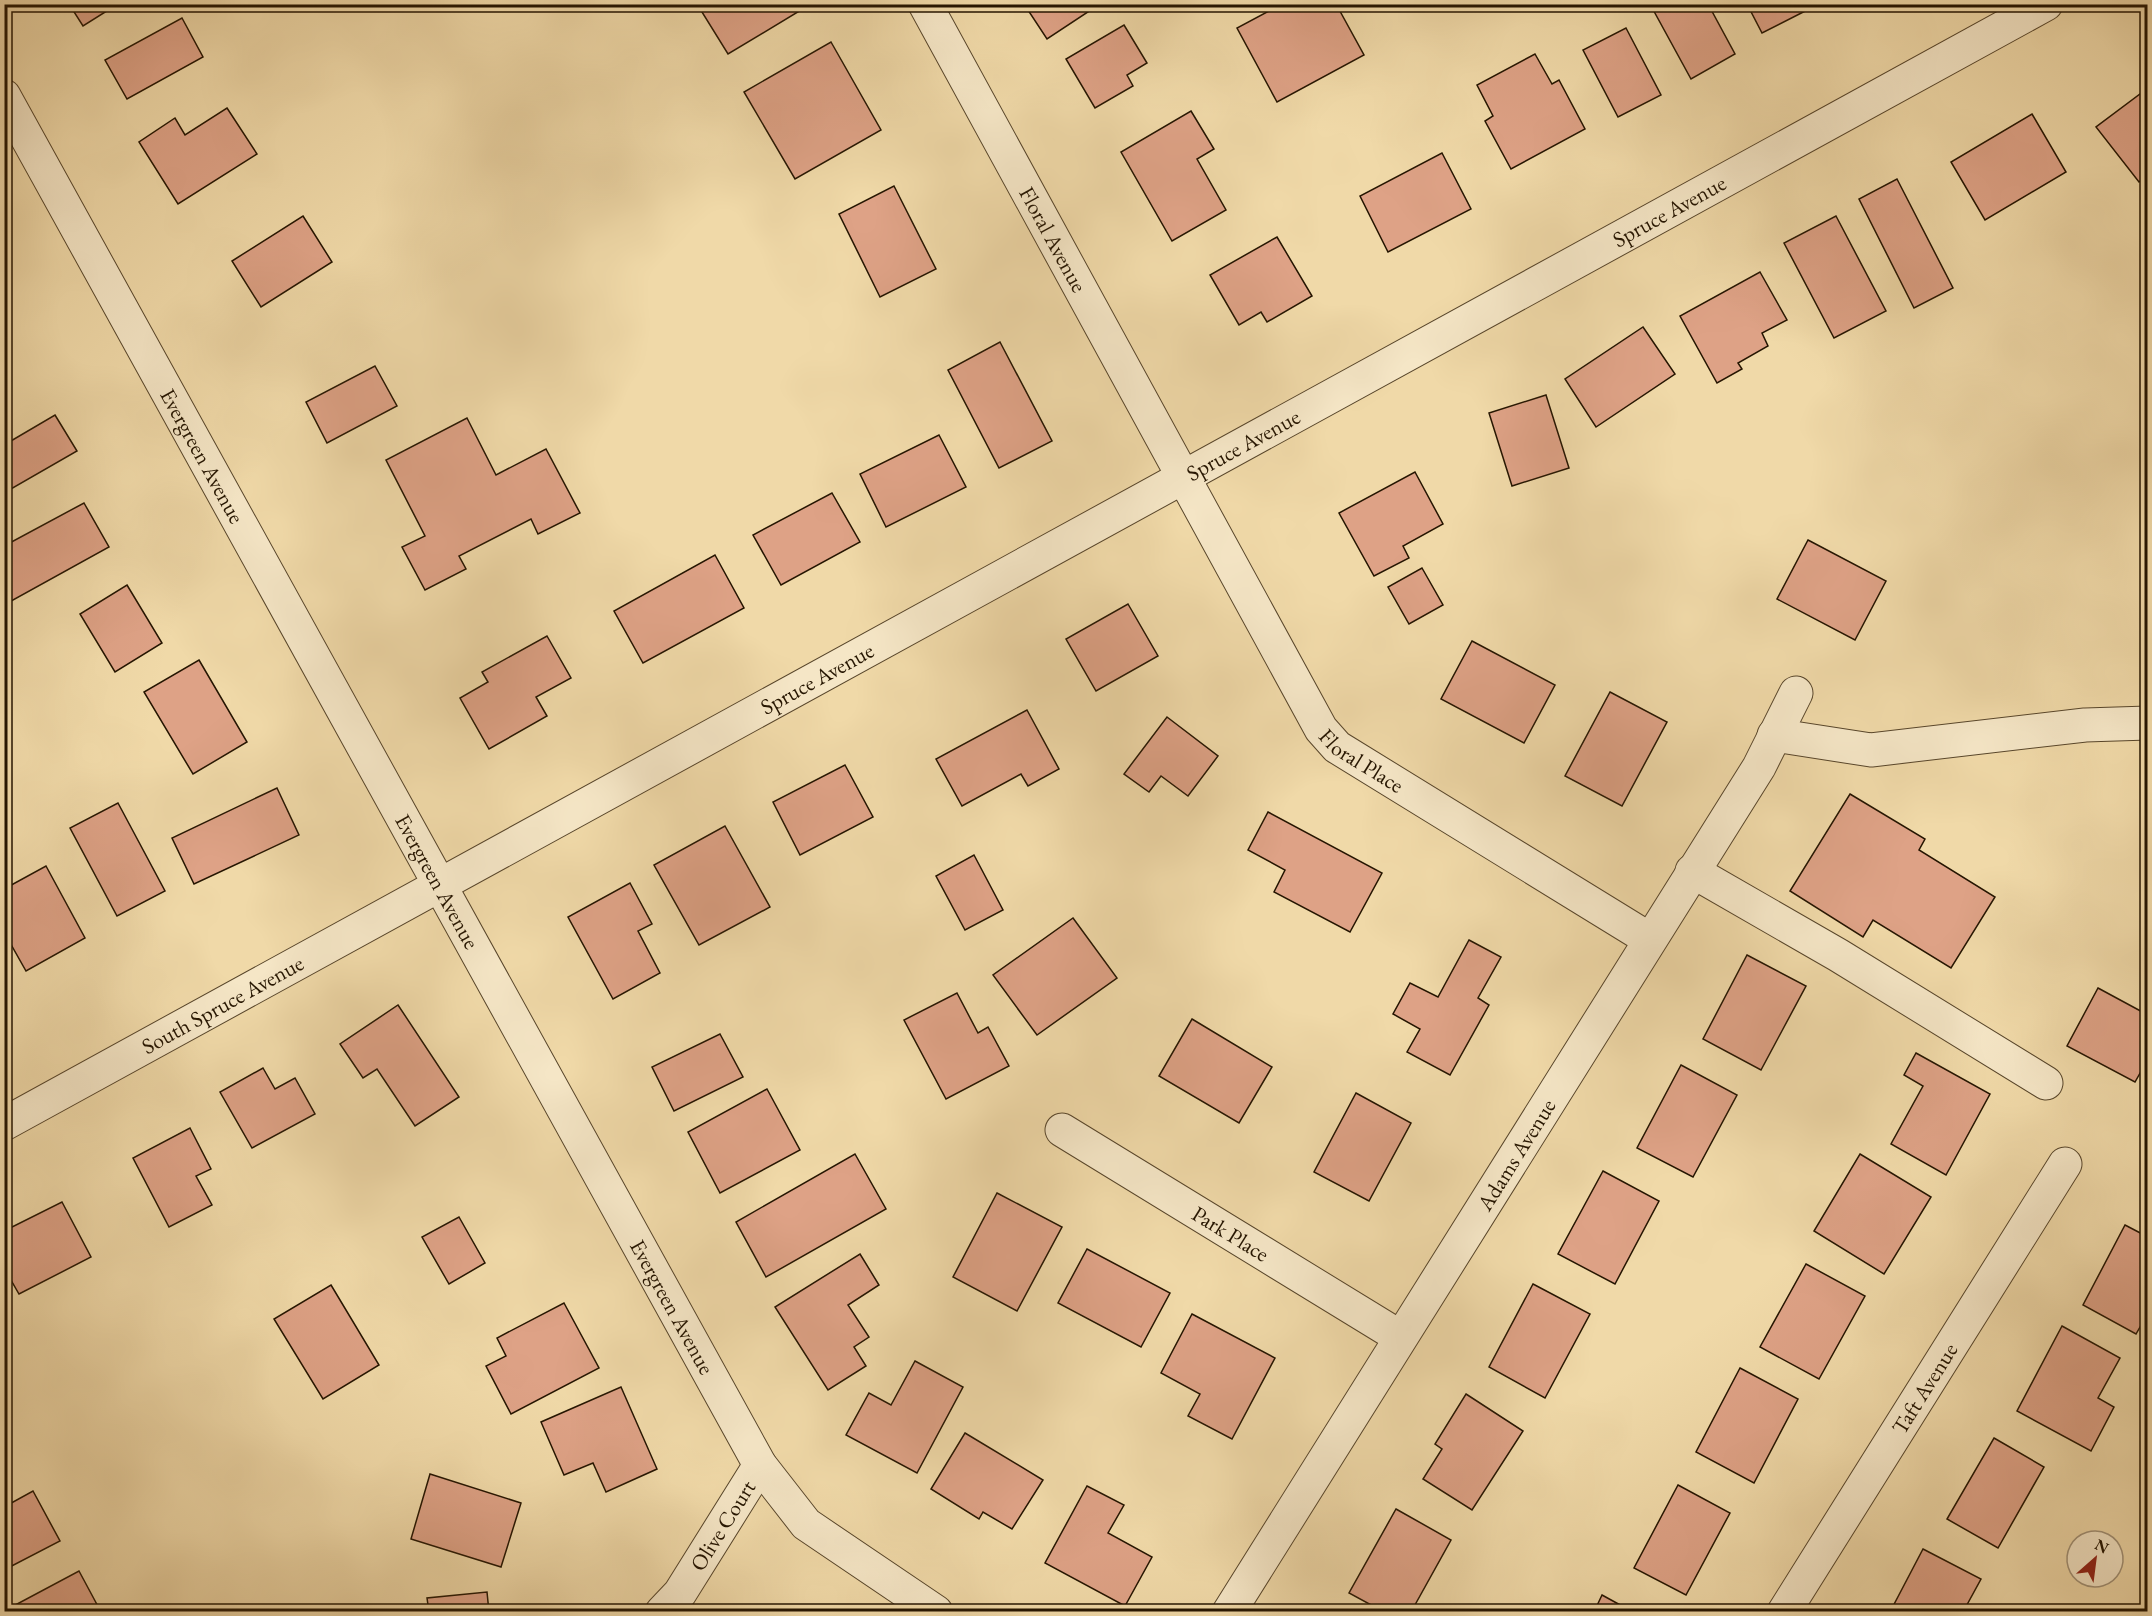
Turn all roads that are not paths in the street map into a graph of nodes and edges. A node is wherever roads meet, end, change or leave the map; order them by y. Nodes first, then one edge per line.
1 (925, 4) edge
2 (2046, 4) edge
3 (4, 96) edge
4 (1183, 476) junction
5 (1796, 693) dead end
6 (2148, 723) edge
7 (1774, 735) junction
8 (1692, 871) junction
9 (440, 885) junction
10 (1649, 939) junction
11 (2046, 1083) dead end
12 (4, 1124) edge
13 (1062, 1130) dead end
14 (2065, 1164) dead end
15 (1400, 1337) junction
16 (760, 1465) junction
17 (662, 1611) edge
18 (936, 1611) edge
19 (1229, 1611) edge
20 (1784, 1611) edge

1 - 4 street, Floral Avenue
2 - 4 street, Spruce Avenue
3 - 9 street, Evergreen Avenue
4 - 9 street, Spruce Avenue
4 - 10 street, Floral Place
5 - 7 street, Adams Avenue
6 - 7 street
7 - 8 street, Adams Avenue
8 - 10 street, Adams Avenue
8 - 11 street
9 - 12 street, South Spruce Avenue
9 - 16 street, Evergreen Avenue
10 - 15 street, Adams Avenue
13 - 15 street, Park Place
14 - 20 street, Taft Avenue
15 - 19 street, Adams Avenue
16 - 17 street, Olive Court
16 - 18 street, Evergreen Avenue

